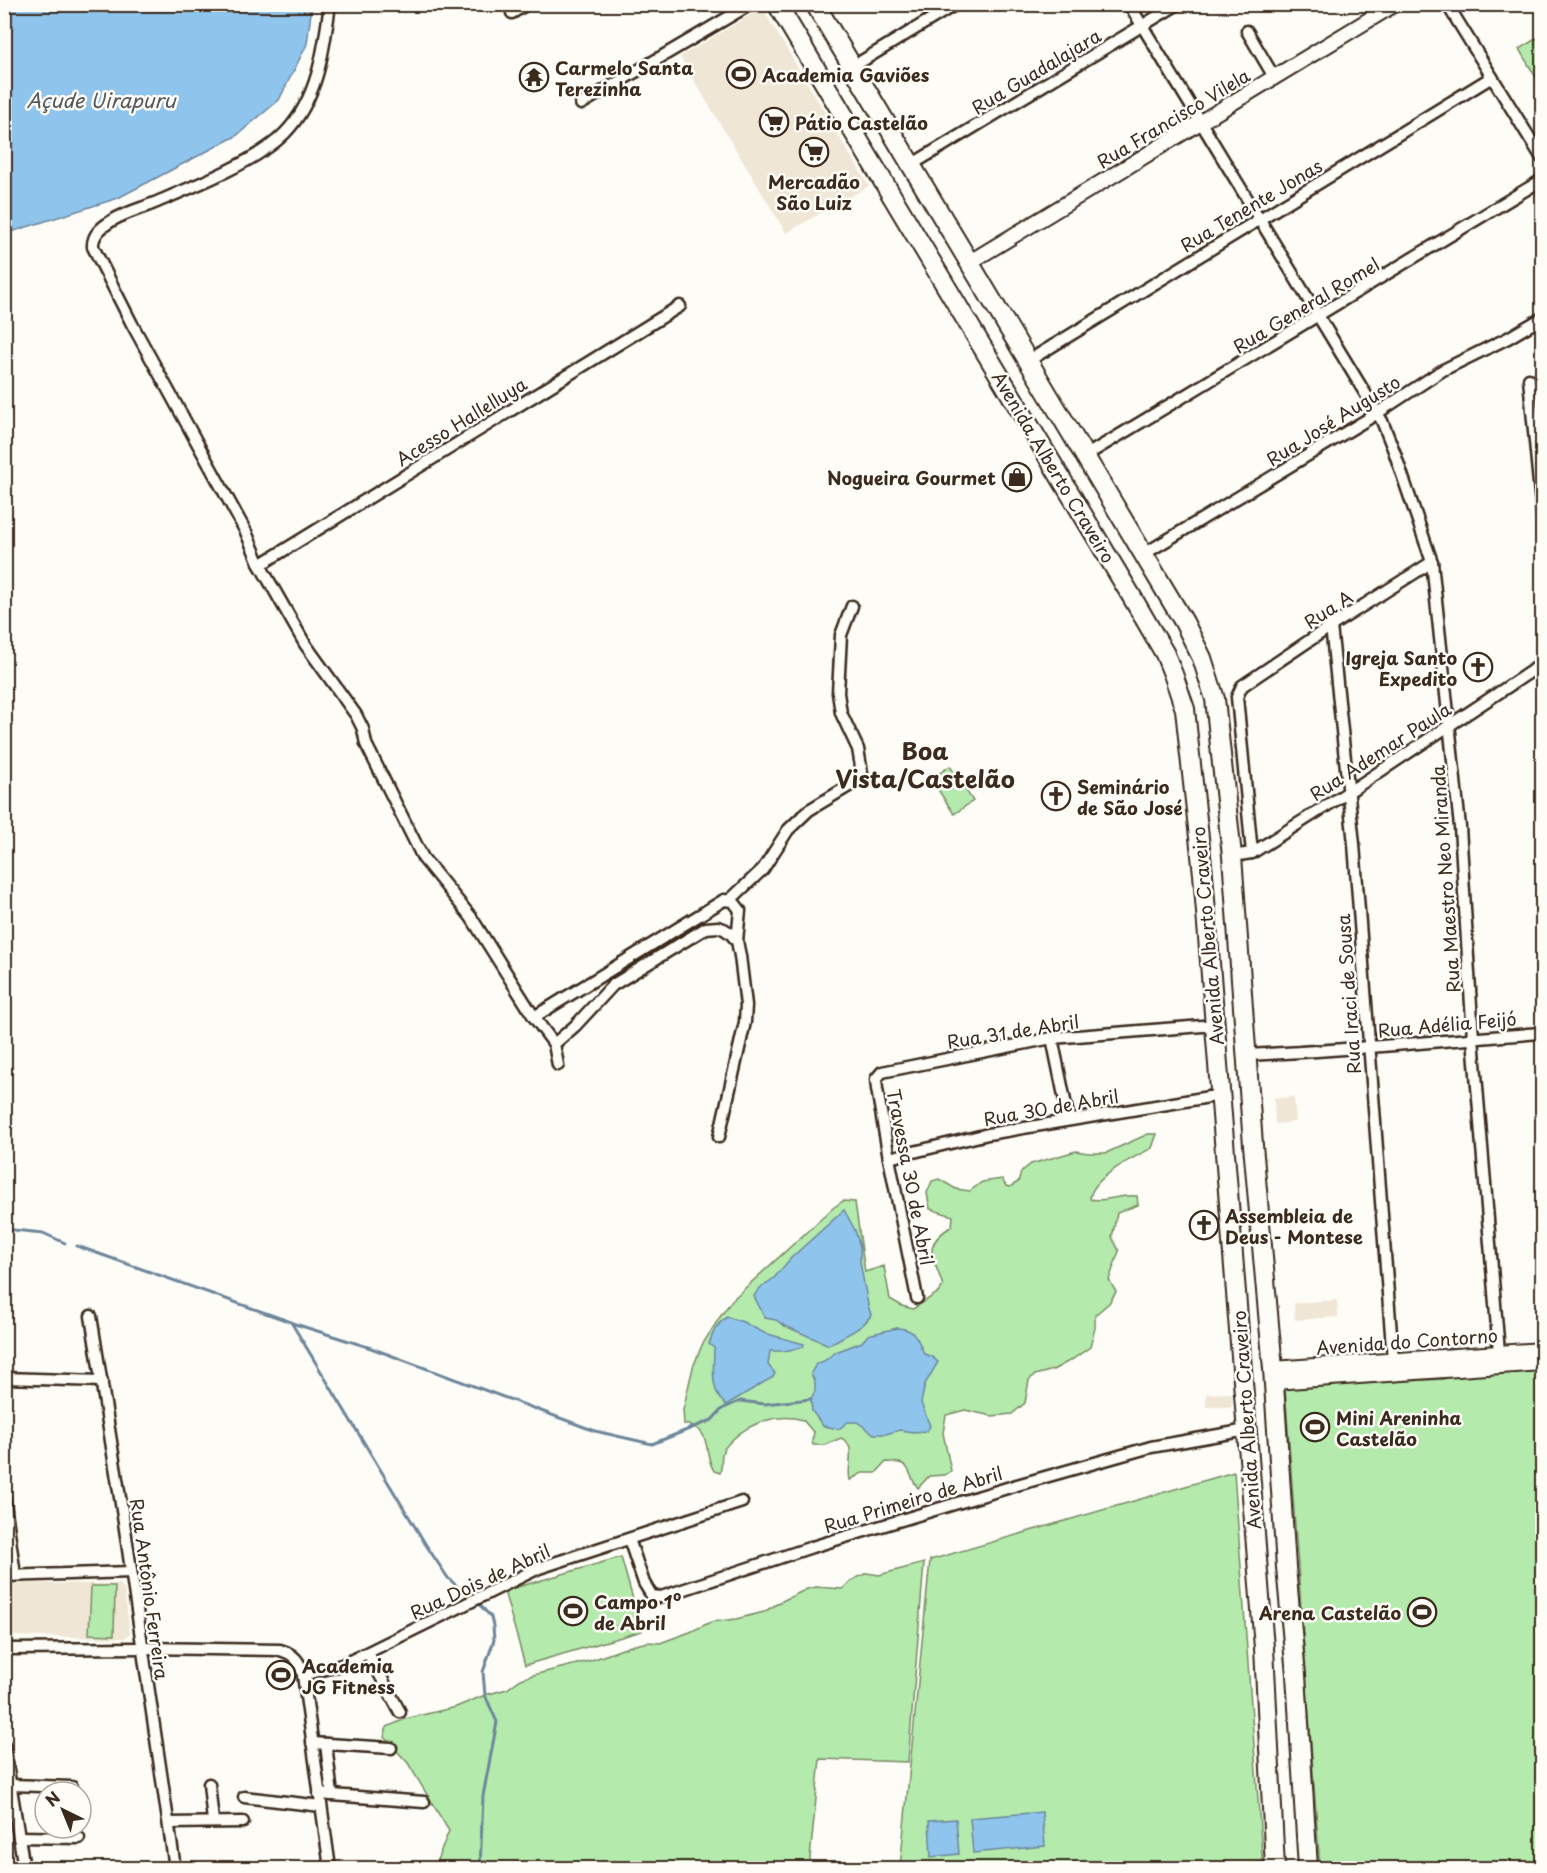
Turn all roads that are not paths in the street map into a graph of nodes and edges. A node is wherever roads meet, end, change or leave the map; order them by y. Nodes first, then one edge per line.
1 (330, 4) edge
2 (527, 4) edge
3 (751, 4) edge
4 (777, 4) edge
5 (815, 4) edge
6 (956, 4) edge
7 (1129, 4) edge
8 (1178, 4) edge
9 (1395, 4) edge
10 (1447, 4) edge
11 (512, 14) dead end
12 (1143, 26) junction
13 (1247, 31) dead end
14 (852, 67) junction
15 (1492, 77) junction
16 (1274, 78) junction
17 (581, 104) dead end
18 (1201, 122) junction
19 (1542, 156) edge
20 (911, 165) junction
21 (1542, 180) edge
22 (1260, 220) junction
23 (970, 262) junction
24 (680, 306) dead end
25 (1319, 316) junction
26 (1542, 318) edge
27 (1028, 361) junction
28 (1529, 379) dead end
29 (1377, 413) junction
30 (1085, 456) junction
31 (1542, 515) edge
32 (1144, 554) junction
33 (1432, 562) junction
34 (261, 565) junction
35 (852, 606) dead end
36 (1331, 626) junction
37 (1542, 664) edge
38 (1449, 724) junction
39 (1349, 791) junction
40 (1252, 853) junction
41 (1232, 856) junction
42 (1202, 859) junction
43 (730, 900) junction
44 (737, 941) junction
45 (534, 1017) junction
46 (1215, 1025) junction
47 (1542, 1033) edge
48 (1052, 1038) junction
49 (1473, 1038) junction
50 (554, 1044) junction
51 (1368, 1048) junction
52 (1246, 1055) junction
53 (558, 1065) dead end
54 (888, 1070) joint
55 (1221, 1095) junction
56 (1069, 1120) junction
57 (719, 1137) dead end
58 (889, 1158) junction
59 (917, 1298) dead end
60 (91, 1316) dead end
61 (1542, 1350) edge
62 (1499, 1352) junction
63 (1393, 1360) junction
64 (1542, 1363) edge
65 (1274, 1375) junction
66 (4, 1378) edge
67 (102, 1381) junction
68 (1247, 1430) junction
69 (4, 1496) edge
70 (742, 1502) dead end
71 (629, 1539) junction
72 (131, 1572) junction
73 (10, 1576) edge
74 (142, 1648) junction
75 (4, 1649) edge
76 (368, 1653) junction
77 (303, 1675) junction
78 (400, 1712) dead end
79 (312, 1743) junction
80 (326, 1744) junction
81 (4, 1745) edge
82 (391, 1748) dead end
83 (210, 1784) dead end
84 (11, 1785) junction
85 (33, 1786) edge
86 (319, 1794) junction
87 (332, 1795) junction
88 (244, 1797) dead end
89 (424, 1802) dead end
90 (321, 1806) junction
91 (213, 1821) junction
92 (169, 1822) junction
93 (243, 1822) dead end
94 (19, 1837) junction
95 (33, 1837) edge
96 (24, 1869) edge
97 (175, 1869) edge
98 (330, 1869) edge
99 (1275, 1869) edge
100 (1308, 1869) edge

1 - 34 street
2 - 11 street
3 - 17 street
4 - 42 main road, Avenida Alberto Craveiro
5 - 14 main road, Avenida Alberto Craveiro
6 - 14 street
7 - 12 street, Rua Maestro Neo Miranda
8 - 12 street, Rua Guadalajara
9 - 16 street, Rua Francisco Vilela
10 - 15 street
12 - 18 street, Rua Maestro Neo Miranda
12 - 20 street, Rua Guadalajara
13 - 16 street
14 - 20 main road, Avenida Alberto Craveiro
15 - 19 street
15 - 22 street, Rua Tenente Jonas
16 - 18 street, Rua Francisco Vilela
18 - 22 street, Rua Maestro Neo Miranda
18 - 23 street, Rua Francisco Vilela
20 - 23 main road, Avenida Alberto Craveiro
21 - 25 street, Rua General Romel
22 - 25 street, Rua Maestro Neo Miranda
22 - 27 street, Rua Tenente Jonas
23 - 27 main road, Avenida Alberto Craveiro
24 - 34 street, Acesso Hallelluya
25 - 29 street, Rua Maestro Neo Miranda
25 - 30 street, Rua General Romel
26 - 29 street, Rua José Augusto
27 - 30 main road, Avenida Alberto Craveiro
28 - 31 street
29 - 32 street, Rua José Augusto
29 - 33 street, Rua Maestro Neo Miranda
30 - 32 main road, Avenida Alberto Craveiro
32 - 41 main road, Avenida Alberto Craveiro
33 - 36 street, Rua A
33 - 38 street, Rua Maestro Neo Miranda
34 - 45 street
35 - 43 street
36 - 39 street, Rua Iraci de Sousa
36 - 40 street, Rua A
37 - 38 street, Rua Ademar Paula
38 - 39 street, Rua Ademar Paula
38 - 49 street, Rua Maestro Neo Miranda
39 - 40 street, Rua Ademar Paula
39 - 51 street, Rua Iraci de Sousa
40 - 41 street, Rua Ademar Paula
41 - 42 main road
41 - 52 main road, Avenida Alberto Craveiro
42 - 46 main road, Avenida Alberto Craveiro
43 - 44 street
43 - 45 street
44 - 50 street
44 - 57 street
45 - 50 street
46 - 48 street, Rua 31 de Abril
46 - 55 main road, Avenida Alberto Craveiro
47 - 49 street, Rua Adélia Feijó
48 - 54 street, Rua 31 de Abril
48 - 56 street
49 - 51 street, Rua Adélia Feijó
49 - 62 street, Rua Maestro Neo Miranda
50 - 53 street
51 - 52 street, Rua Adélia Feijó
51 - 63 street, Rua Iraci de Sousa
52 - 65 main road, Avenida Alberto Craveiro
54 - 58 street, Travessa 30 de Abril
55 - 56 street, Rua 30 de Abril
55 - 68 main road, Avenida Alberto Craveiro
56 - 58 street, Rua 30 de Abril
58 - 59 street, Travessa 30 de Abril
60 - 67 street, Rua Antônio Ferreira
61 - 62 street, Avenida do Contorno
62 - 63 street, Avenida do Contorno
63 - 65 street, Avenida do Contorno
64 - 65 street, Avenida do Contorno
65 - 100 main road, Avenida Alberto Craveiro
66 - 67 street
67 - 72 street, Rua Antônio Ferreira
68 - 71 street, Rua Primeiro de Abril
68 - 99 main road, Avenida Alberto Craveiro
69 - 73 street
70 - 71 street, Rua Dois de Abril
71 - 76 street, Rua Dois de Abril
72 - 73 street
72 - 74 street, Rua Antônio Ferreira
74 - 75 street
74 - 77 street
74 - 92 street, Rua Antônio Ferreira
76 - 77 street, Rua Dois de Abril
76 - 78 street
77 - 79 street
79 - 80 street
79 - 86 street
80 - 82 street
80 - 87 street
81 - 84 street
83 - 91 street
84 - 85 street
84 - 94 street
86 - 87 street
86 - 90 street
87 - 89 street
88 - 90 street
90 - 98 street
91 - 92 street
91 - 93 street
92 - 97 street, Rua Antônio Ferreira
94 - 95 street
94 - 96 street

